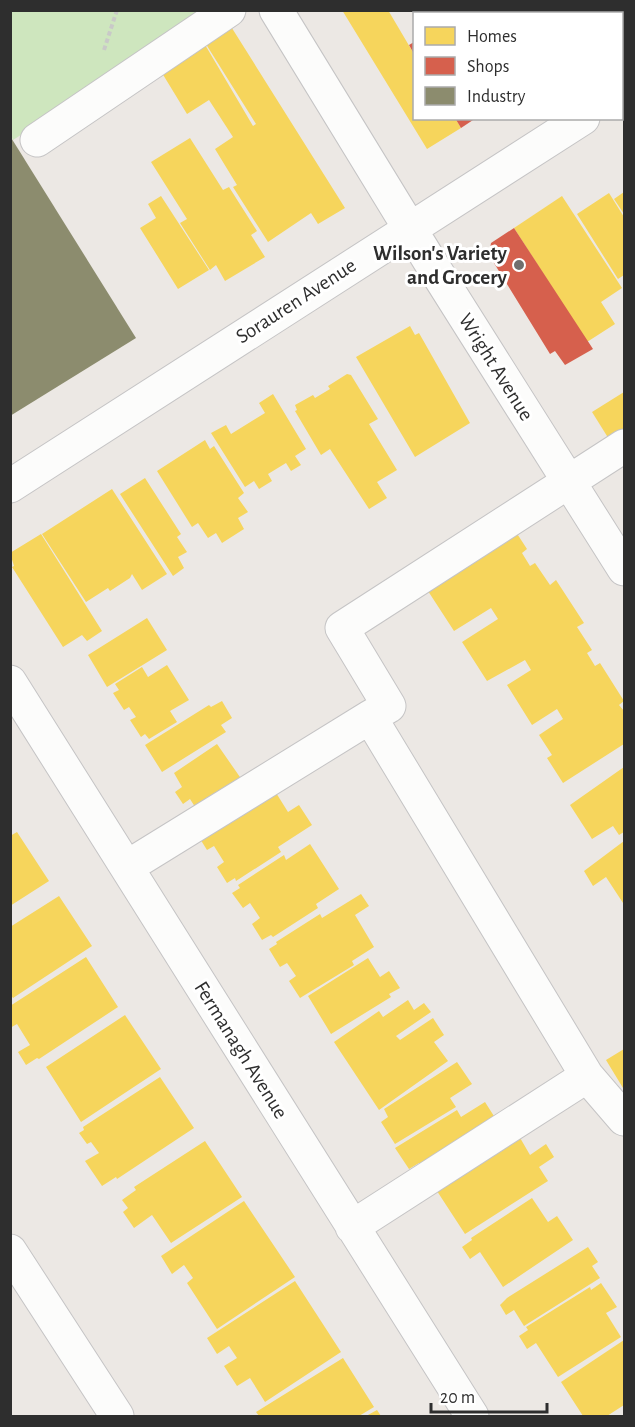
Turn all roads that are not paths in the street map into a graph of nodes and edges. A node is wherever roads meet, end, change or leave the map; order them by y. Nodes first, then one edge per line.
1 (229, 10) edge
2 (276, 10) edge
3 (580, 120) edge
4 (36, 140) dead end
5 (409, 228) junction
6 (624, 446) edge
7 (567, 481) junction
8 (10, 486) edge
9 (624, 569) edge
10 (10, 682) edge
11 (370, 717) junction
12 (127, 867) junction
13 (587, 1076) junction
14 (624, 1119) edge
15 (352, 1227) junction
16 (10, 1251) edge
17 (117, 1416) edge
18 (472, 1416) edge

1 - 4 street
2 - 5 street, Wright Avenue
3 - 5 street, Sorauren Avenue
5 - 7 street, Wright Avenue
5 - 8 street, Sorauren Avenue
6 - 7 street
7 - 9 street, Wright Avenue
7 - 11 street
10 - 12 street, Fermanagh Avenue
11 - 12 street
11 - 13 street
12 - 15 street, Fermanagh Avenue
13 - 14 street
13 - 15 street
15 - 18 street, Fermanagh Avenue
16 - 17 street

